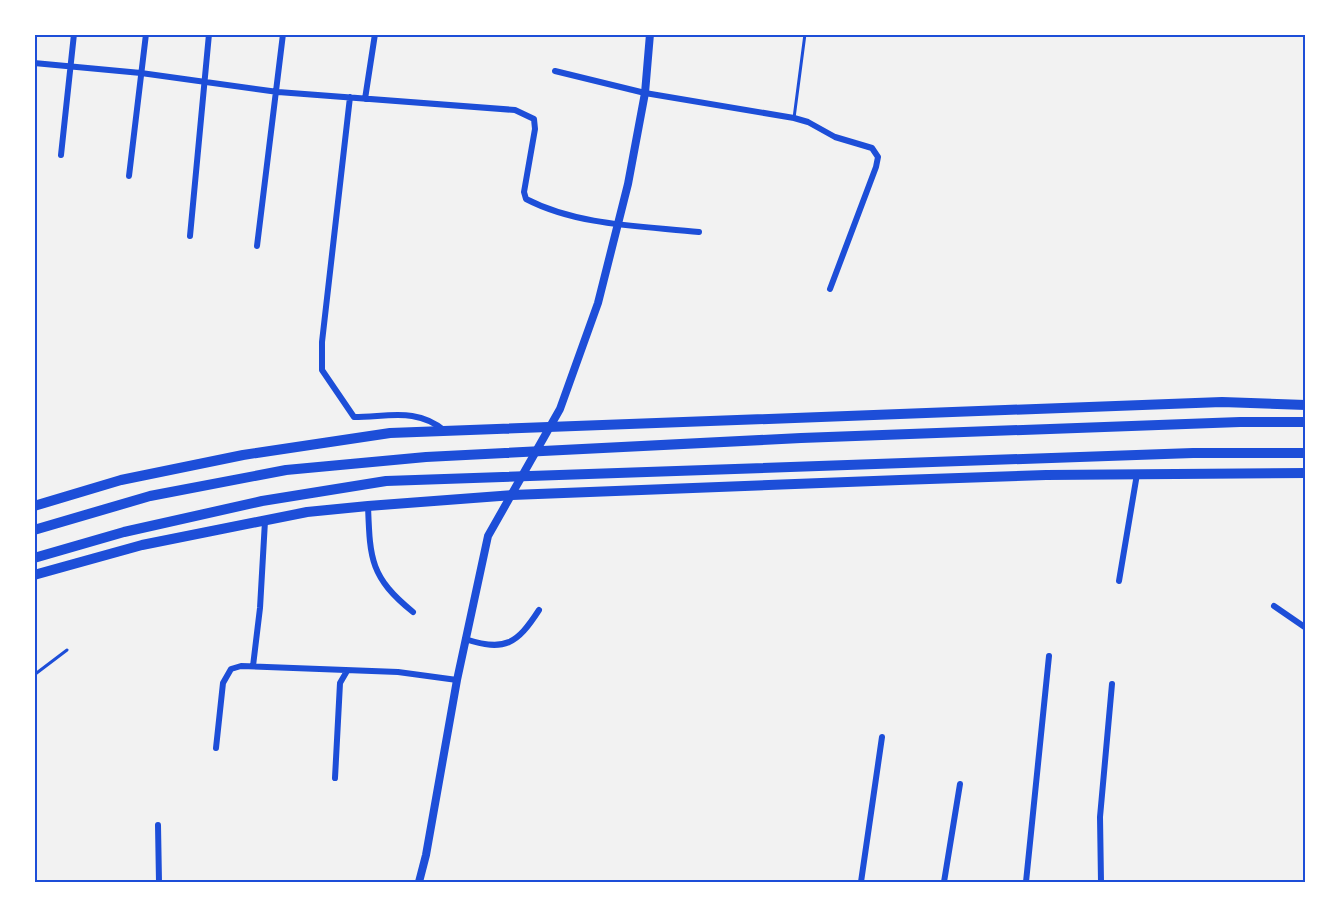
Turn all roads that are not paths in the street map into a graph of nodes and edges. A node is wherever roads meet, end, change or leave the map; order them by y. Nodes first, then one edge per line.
1 (74, 34) edge
2 (146, 34) edge
3 (209, 34) edge
4 (283, 34) edge
5 (375, 34) edge
6 (650, 34) edge
7 (805, 34) edge
8 (34, 63) edge
9 (71, 68) junction
10 (555, 71) dead end
11 (141, 73) junction
12 (203, 81) junction
13 (278, 92) junction
14 (645, 93) junction
15 (350, 97) junction
16 (365, 99) junction
17 (794, 118) junction
18 (61, 155) dead end
19 (129, 176) dead end
20 (620, 224) junction
21 (699, 232) dead end
22 (190, 236) dead end
23 (257, 246) dead end
24 (830, 289) dead end
25 (1305, 405) edge
26 (1305, 422) edge
27 (550, 426) junction
28 (445, 430) junction
29 (1305, 453) edge
30 (1305, 473) edge
31 (1137, 474) junction
32 (513, 495) junction
33 (34, 506) edge
34 (368, 506) junction
35 (265, 520) junction
36 (34, 530) edge
37 (34, 558) edge
38 (34, 575) edge
39 (1119, 581) dead end
40 (1274, 606) dead end
41 (539, 610) dead end
42 (413, 612) dead end
43 (1305, 628) edge
44 (465, 639) junction
45 (67, 650) dead end
46 (1049, 656) dead end
47 (254, 666) junction
48 (348, 671) junction
49 (34, 675) edge
50 (457, 680) junction
51 (1112, 684) dead end
52 (882, 737) dead end
53 (216, 748) dead end
54 (335, 778) dead end
55 (960, 784) dead end
56 (158, 825) dead end
57 (159, 882) edge
58 (419, 882) edge
59 (861, 882) edge
60 (944, 882) edge
61 (1026, 882) edge
62 (1101, 882) edge

1 - 9 street
2 - 11 street
3 - 12 street
4 - 13 street
5 - 16 street
6 - 14 street
7 - 17 lane
8 - 9 street
9 - 11 street
9 - 18 street
10 - 14 street
11 - 12 street
11 - 19 street
12 - 13 street
12 - 22 street
13 - 15 street
13 - 23 street
14 - 17 street
14 - 20 street
15 - 16 street
15 - 28 street
16 - 20 street
17 - 24 street
20 - 21 street
20 - 27 street
25 - 27 highway
26 - 36 highway
27 - 28 highway
27 - 32 street
28 - 33 highway
29 - 37 highway
30 - 31 highway
31 - 32 highway
31 - 39 street
32 - 34 highway
32 - 44 street
34 - 35 highway
34 - 42 street
35 - 38 highway
35 - 47 street
40 - 43 street
41 - 44 street
44 - 50 street
45 - 49 lane
46 - 61 street
47 - 48 street
47 - 53 street
48 - 50 street
48 - 54 street
50 - 58 street
51 - 62 street
52 - 59 street
55 - 60 street
56 - 57 street

